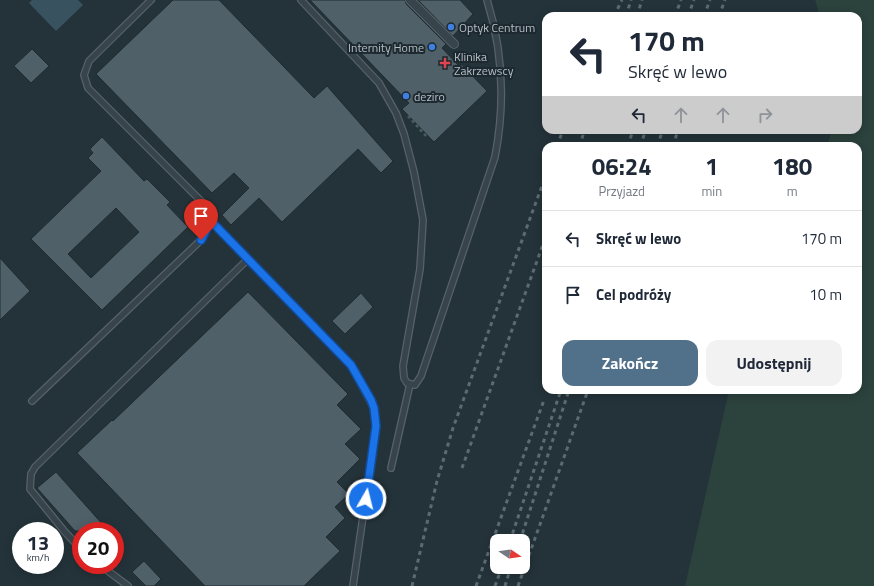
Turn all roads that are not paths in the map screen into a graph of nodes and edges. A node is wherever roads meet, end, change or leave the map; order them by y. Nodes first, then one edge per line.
1 (151, 0) edge
2 (301, 0) edge
3 (410, 0) edge
4 (487, 0) edge
5 (454, 44) dead end
6 (209, 219) junction
7 (248, 259) junction
8 (410, 384) junction
9 (32, 401) dead end
10 (391, 468) dead end
11 (72, 540) edge
12 (112, 574) edge
13 (128, 586) edge
14 (353, 586) edge

1 - 6 lane
2 - 8 lane
3 - 5 street
4 - 8 lane
6 - 7 lane
6 - 9 lane
7 - 11 lane
7 - 14 lane
8 - 10 lane
12 - 13 lane

